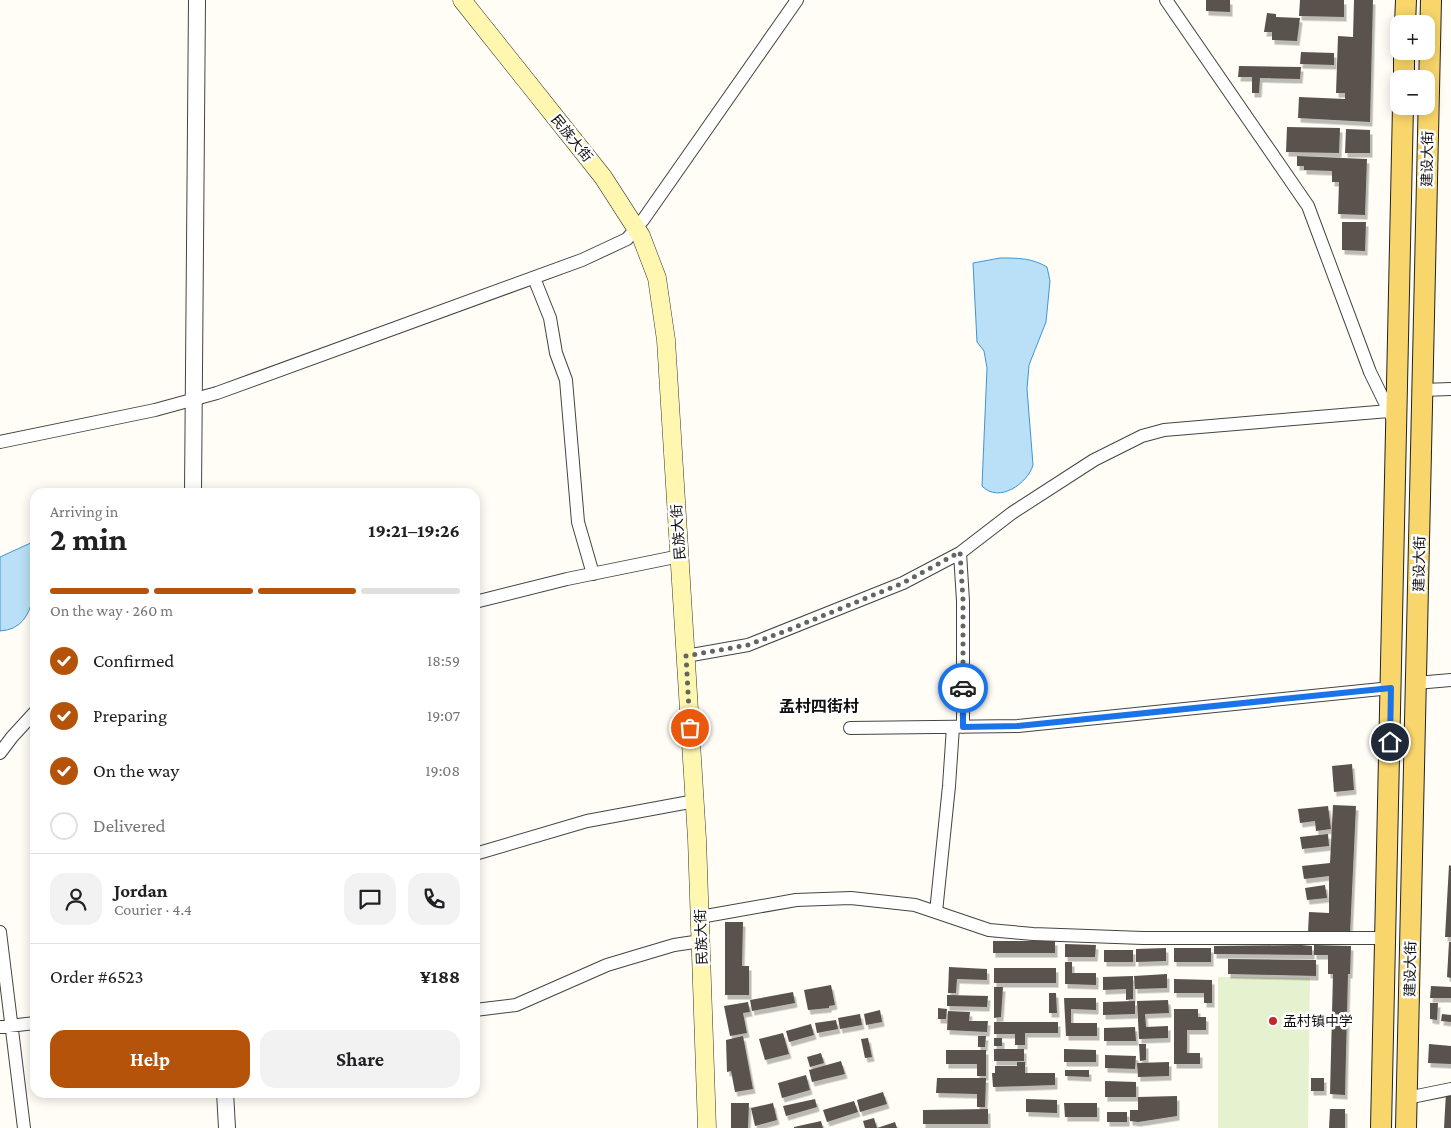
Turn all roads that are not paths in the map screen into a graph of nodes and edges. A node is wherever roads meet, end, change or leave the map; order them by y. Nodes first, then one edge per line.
1 (197, 0) edge
2 (462, 0) edge
3 (798, 0) edge
4 (1166, 0) edge
5 (1406, 0) edge
6 (1431, 0) edge
7 (1405, 15) edge
8 (1403, 115) edge
9 (636, 229) junction
10 (534, 278) junction
11 (1451, 389) edge
12 (1422, 390) junction
13 (194, 400) junction
14 (1393, 419) junction
15 (0, 442) edge
16 (193, 488) edge
17 (960, 552) junction
18 (680, 556) junction
19 (593, 574) junction
20 (480, 601) edge
21 (686, 656) junction
22 (1451, 680) edge
23 (1416, 683) junction
24 (1391, 688) junction
25 (30, 717) edge
26 (958, 727) junction
27 (850, 728) dead end
28 (0, 754) edge
29 (695, 801) junction
30 (480, 853) edge
31 (936, 912) junction
32 (700, 917) junction
33 (0, 932) edge
34 (1385, 938) junction
35 (701, 941) junction
36 (480, 1009) edge
37 (30, 1023) edge
38 (6, 1026) edge
39 (1451, 1089) edge
40 (225, 1098) edge
41 (1407, 1098) junction
42 (24, 1128) edge
43 (227, 1128) edge
44 (706, 1128) edge
45 (1381, 1128) edge
46 (1406, 1128) edge

1 - 13 street
2 - 9 main road, 民族大街
3 - 9 street
4 - 14 street
5 - 7 main road
6 - 12 main road, 建设大街
8 - 14 main road, 建设大街
9 - 10 street
9 - 18 main road, 民族大街
10 - 13 street
10 - 19 street
11 - 12 street
12 - 23 main road, 建设大街
13 - 15 street
13 - 16 street
14 - 17 street
14 - 24 main road, 建设大街
17 - 21 street
17 - 26 street
18 - 19 street
18 - 21 main road, 民族大街
19 - 20 street
21 - 29 main road, 民族大街
22 - 23 street
23 - 41 main road, 建设大街
24 - 26 street
24 - 34 main road, 建设大街
25 - 28 street
26 - 27 street
26 - 31 street
29 - 30 street
29 - 32 main road, 民族大街
31 - 32 street
31 - 34 street
32 - 35 main road, 民族大街
33 - 38 street
34 - 45 main road, 建设大街
35 - 36 street
35 - 44 main road, 民族大街
37 - 38 street
38 - 42 street
39 - 41 street
40 - 43 street
41 - 46 main road, 建设大街

